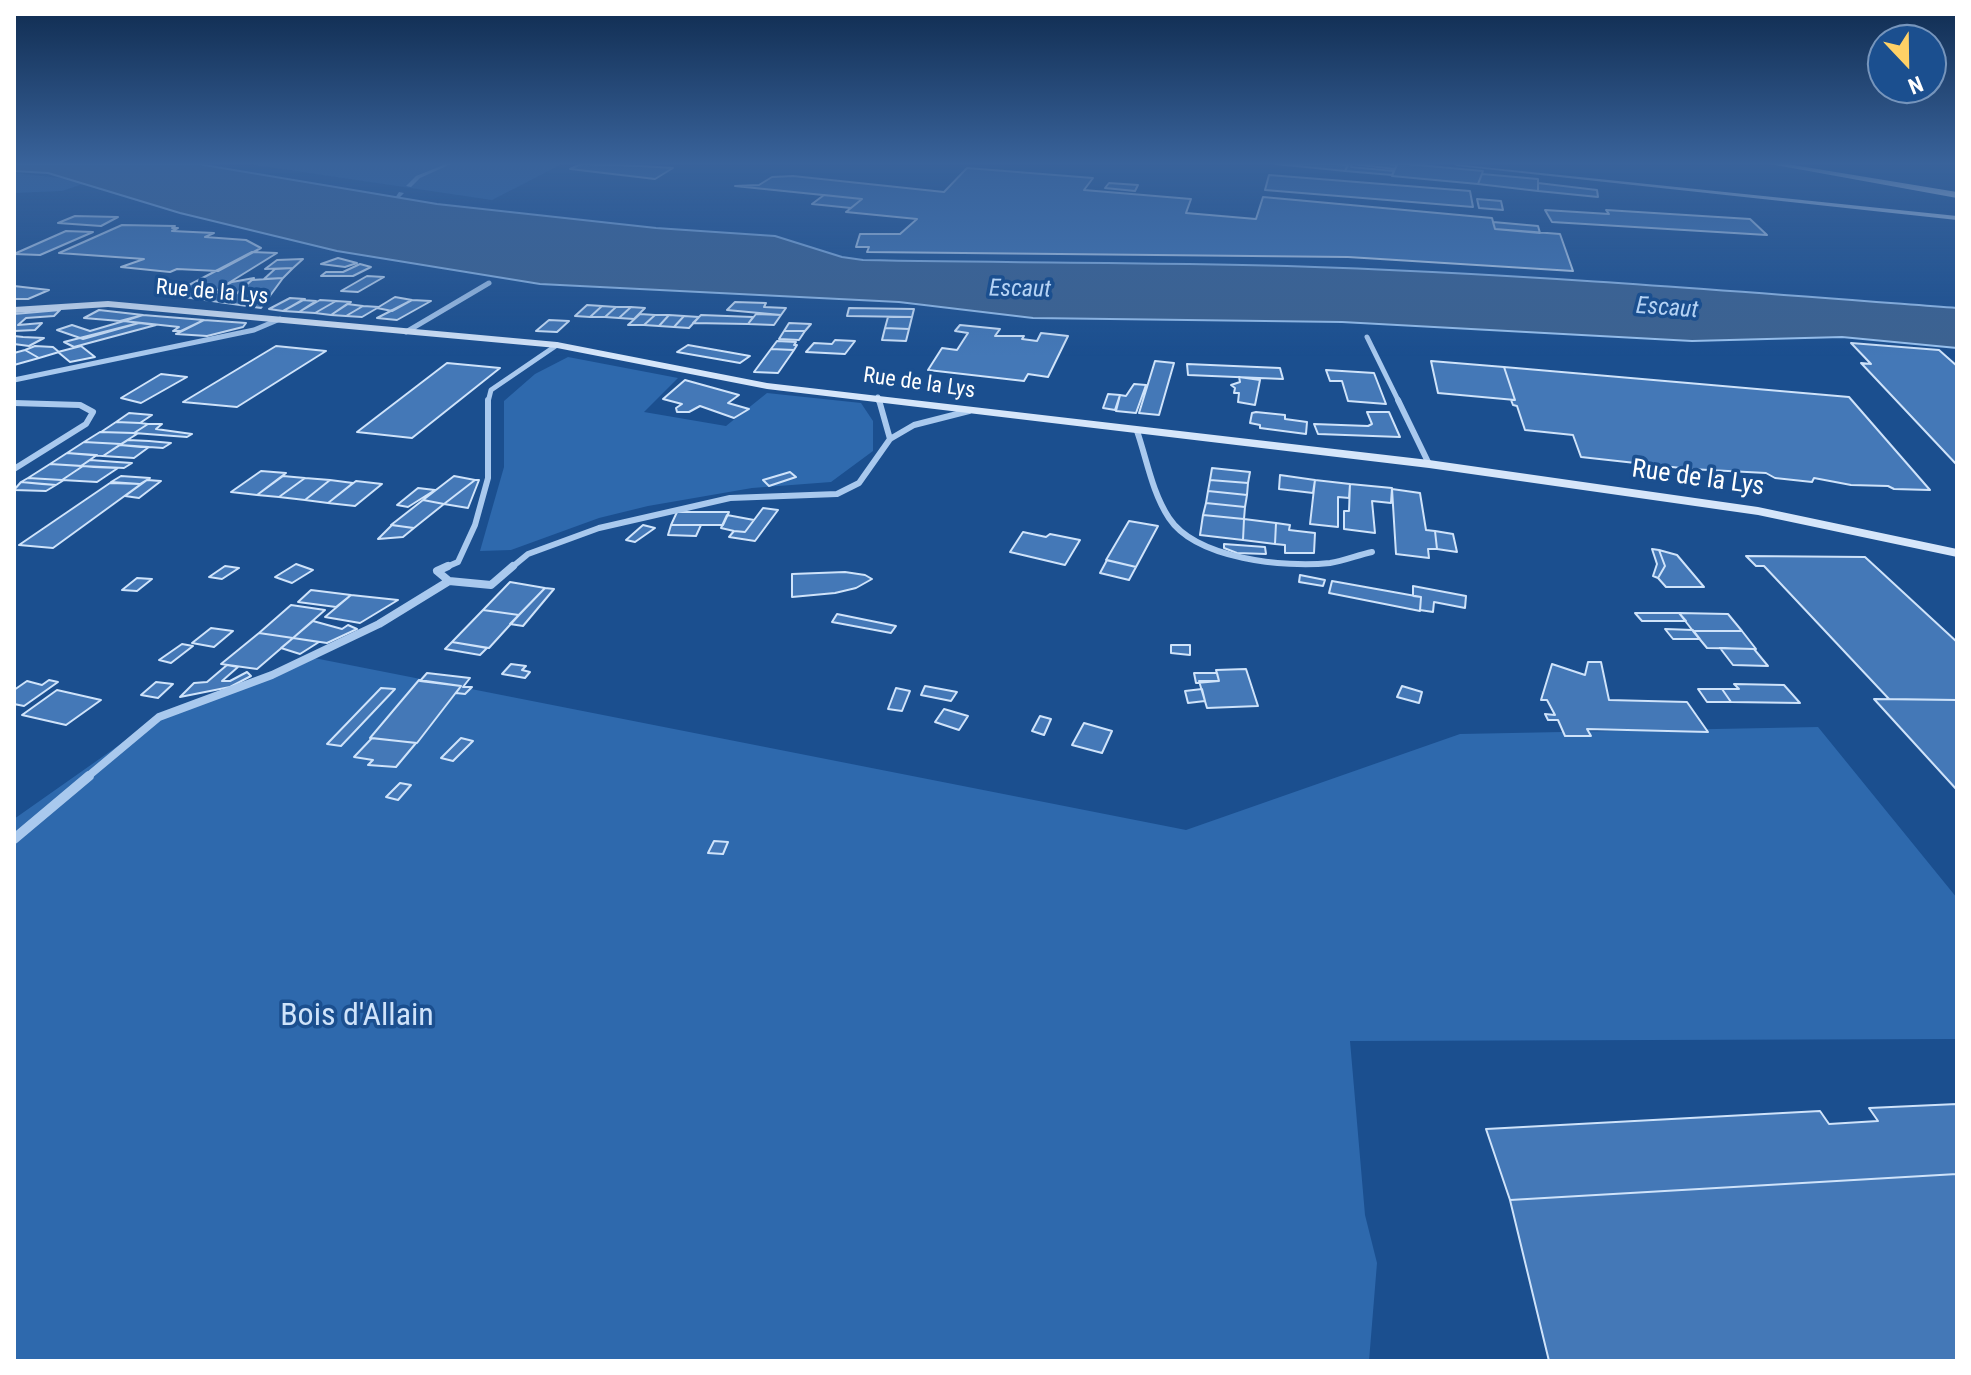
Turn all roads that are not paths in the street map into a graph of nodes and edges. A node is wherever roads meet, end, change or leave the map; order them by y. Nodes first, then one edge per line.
1 (489, 283) dead end
2 (14, 310) edge
3 (281, 319) junction
4 (406, 332) junction
5 (1367, 337) dead end
6 (557, 345) junction
7 (14, 380) edge
8 (878, 397) junction
9 (14, 403) edge
10 (969, 411) junction
11 (1137, 431) junction
12 (890, 439) junction
13 (1429, 464) junction
14 (14, 469) edge
15 (1372, 552) dead end
16 (1957, 553) edge
17 (449, 581) junction
18 (14, 839) edge

1 - 4 street
2 - 3 main road, Rue de la Lys
3 - 4 main road, Rue de la Lys
3 - 7 street
4 - 6 main road, Rue de la Lys
5 - 13 street
6 - 8 main road, Rue de la Lys
6 - 17 street
8 - 10 main road, Rue de la Lys
8 - 12 street
9 - 14 street
10 - 11 main road, Rue de la Lys
10 - 12 street
11 - 13 main road, Rue de la Lys
11 - 15 street
12 - 17 street
13 - 16 main road, Rue de la Lys
17 - 18 street

